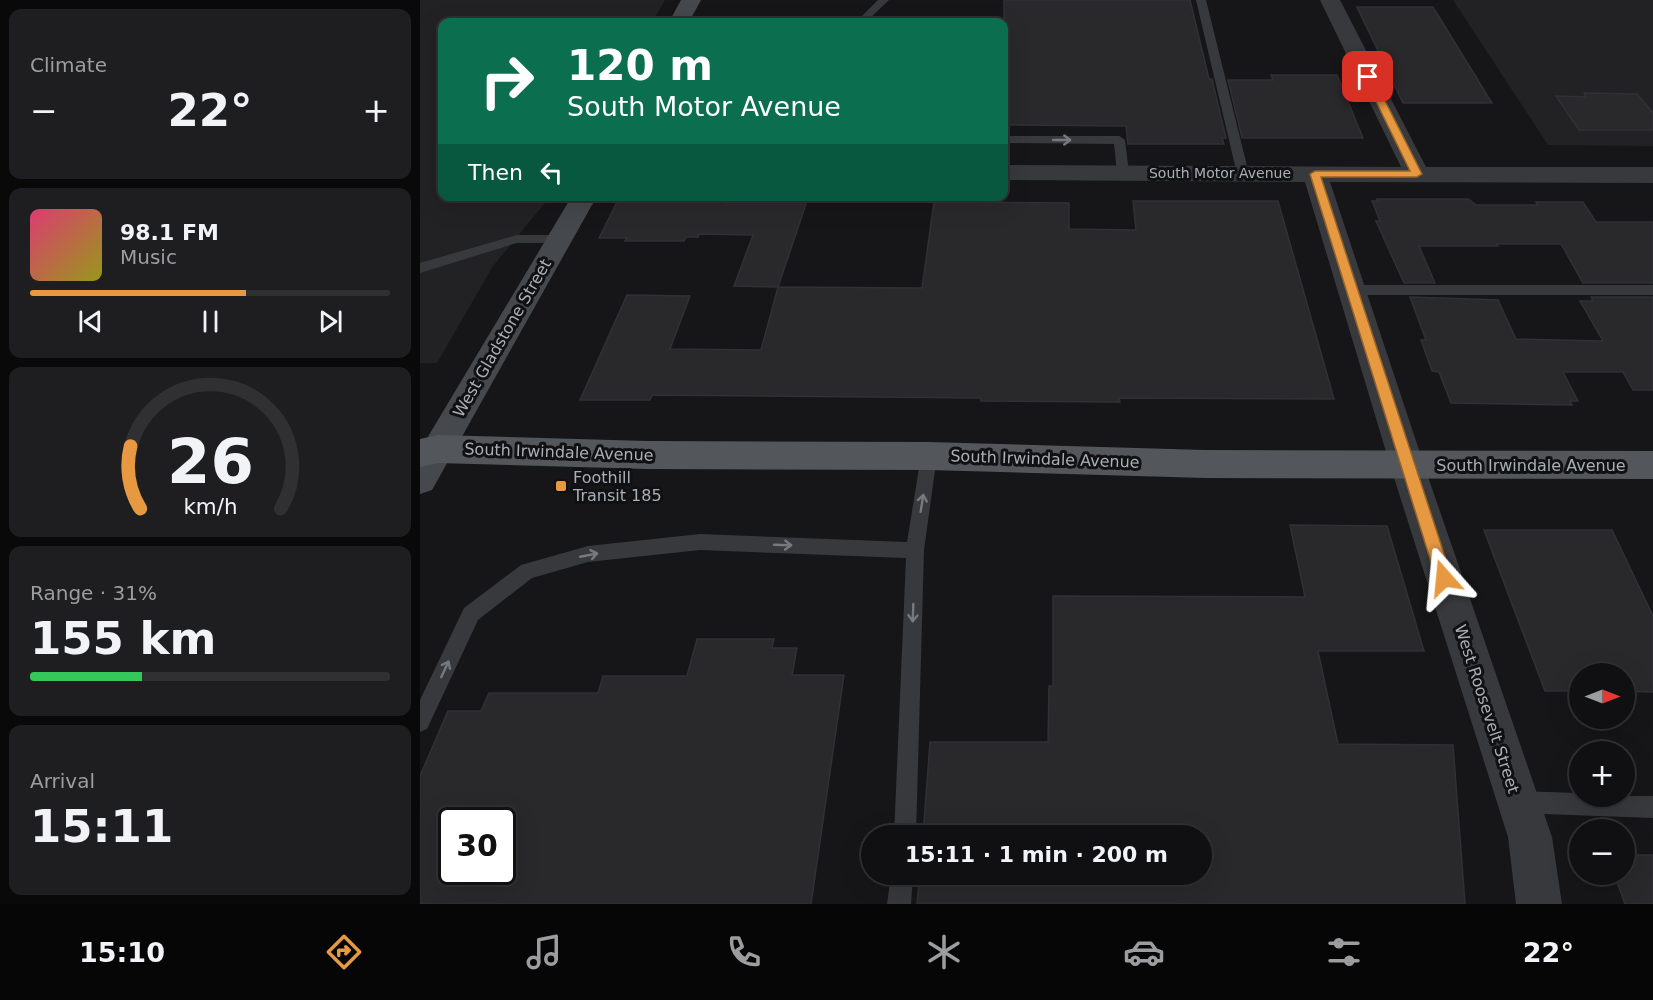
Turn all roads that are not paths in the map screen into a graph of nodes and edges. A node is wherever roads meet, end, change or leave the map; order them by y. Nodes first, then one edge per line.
1 (691, 0) edge
2 (884, 0) edge
3 (1201, 0) edge
4 (1330, 0) edge
5 (681, 18) edge
6 (865, 18) edge
7 (1008, 140) edge
8 (1008, 172) edge
9 (1122, 173) junction
10 (1243, 174) junction
11 (1315, 174) junction
12 (1417, 174) junction
13 (1653, 175) edge
14 (582, 201) edge
15 (560, 239) junction
16 (421, 269) edge
17 (1352, 290) junction
18 (1653, 291) edge
19 (426, 447) edge
20 (930, 456) junction
21 (1407, 465) junction
22 (1653, 465) edge
23 (420, 480) edge
24 (915, 550) junction
25 (420, 722) edge
26 (1518, 802) junction
27 (1653, 807) edge
28 (905, 825) edge
29 (901, 885) edge
30 (899, 904) edge
31 (1539, 904) edge

1 - 5 street
2 - 6 lane
3 - 10 lane
4 - 12 street
7 -> 9 lane
8 - 9 street, South Motor Avenue
9 - 10 street, South Motor Avenue
10 - 11 street, South Motor Avenue
11 - 12 street, South Motor Avenue
11 - 17 street, West Roosevelt Street
12 - 13 street, South Motor Avenue
14 - 15 street, West Gladstone Street
15 - 16 lane
15 - 19 street, West Gladstone Street
17 - 18 lane
17 - 21 street, West Roosevelt Street
19 - 20 main road, South Irwindale Avenue
19 - 23 street, West Gladstone Street
20 - 21 main road, South Irwindale Avenue
24 -> 20 lane
21 - 22 main road, South Irwindale Avenue
21 - 26 street, West Roosevelt Street
25 -> 24 lane
24 -> 28 lane
26 - 27 lane
26 - 31 street, West Roosevelt Street
29 - 30 lane

